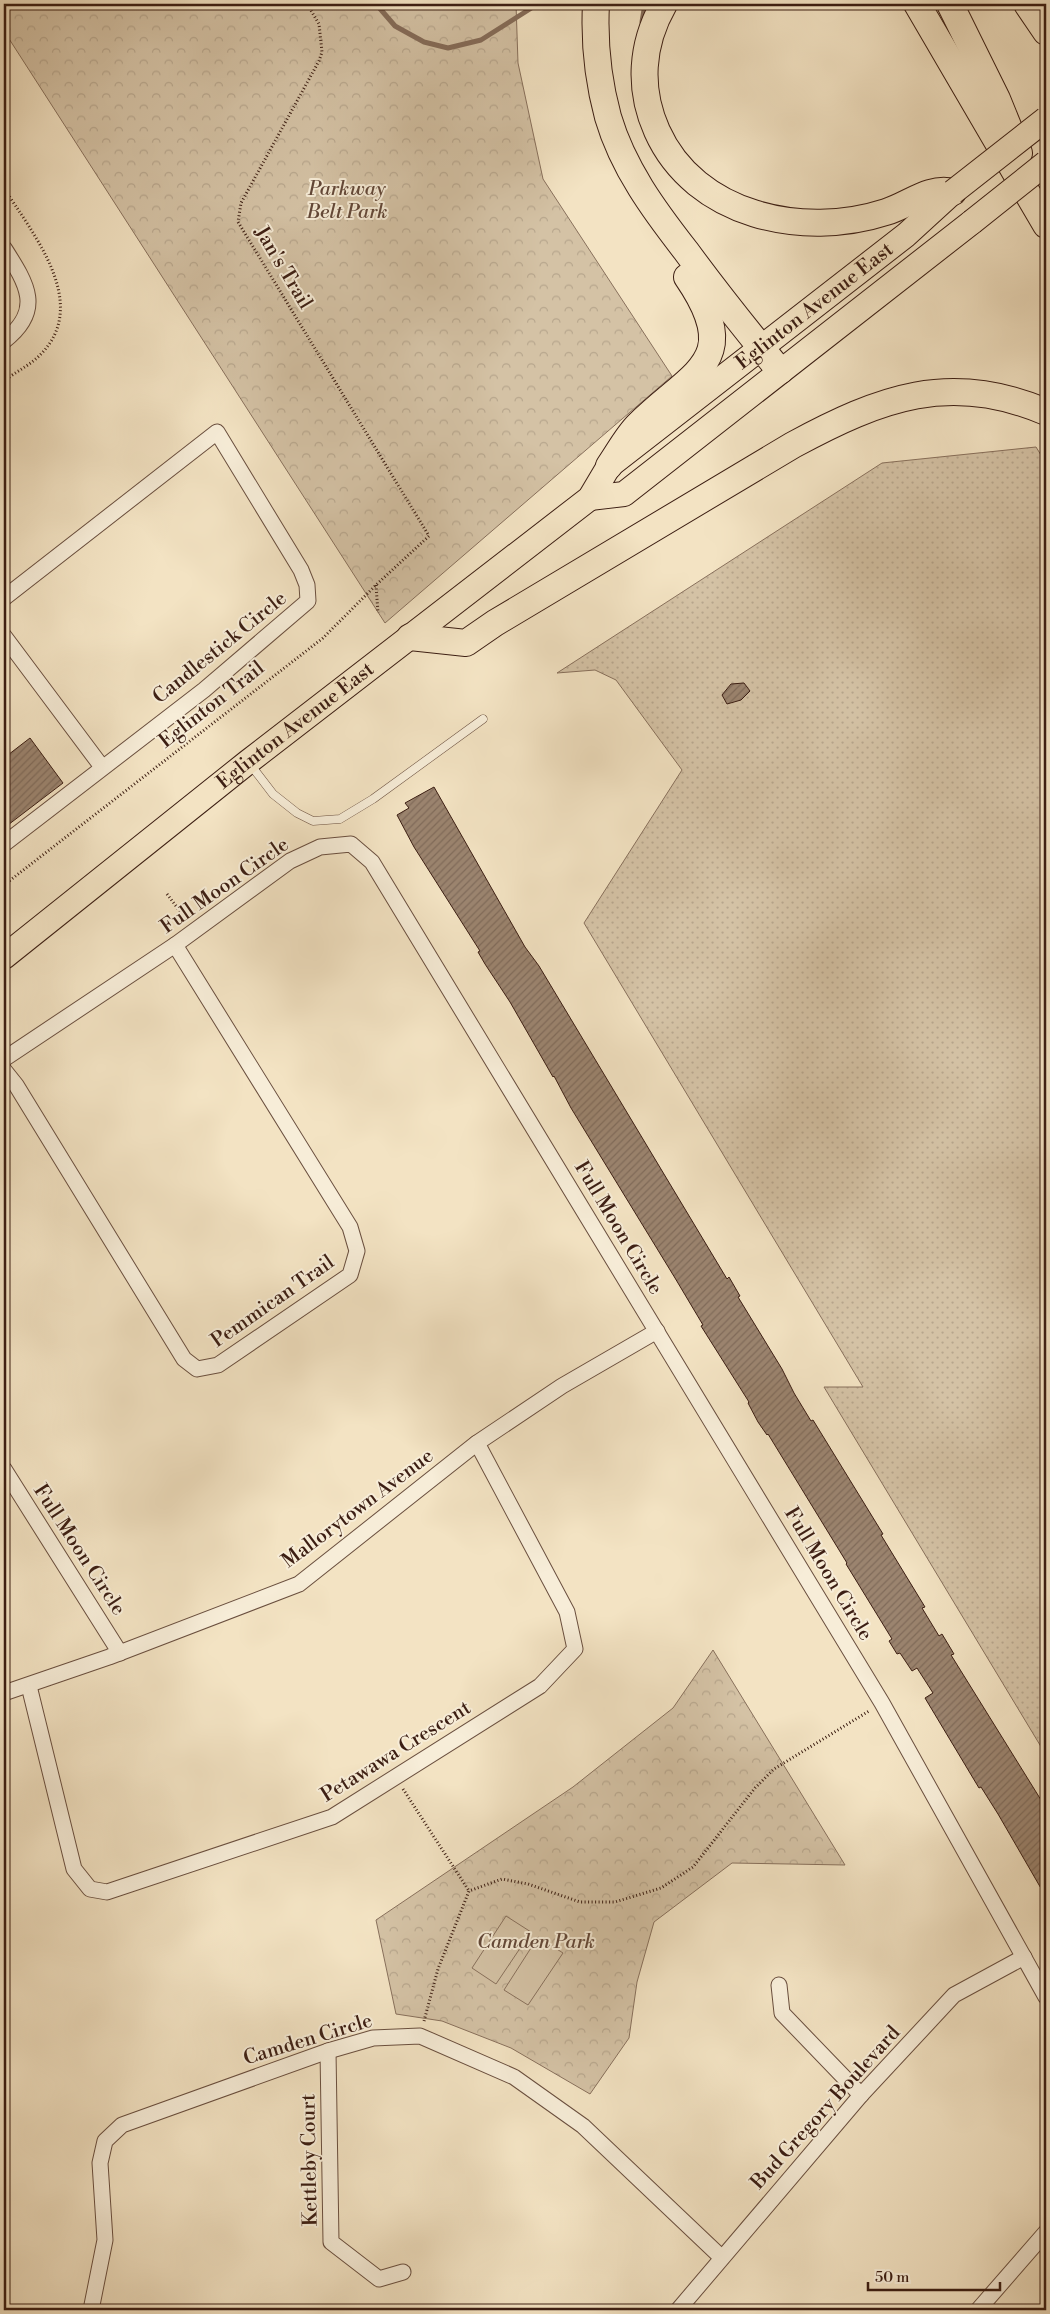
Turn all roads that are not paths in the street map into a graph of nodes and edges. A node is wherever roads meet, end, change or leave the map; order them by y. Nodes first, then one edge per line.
1 (596, 4) edge
2 (664, 4) edge
3 (917, 4) edge
4 (950, 4) edge
5 (1027, 4) edge
6 (1046, 32) edge
7 (1046, 119) edge
8 (1046, 163) edge
9 (953, 192) junction
10 (652, 206) junction
11 (1046, 221) edge
12 (1046, 226) edge
13 (4, 248) edge
14 (4, 341) edge
15 (762, 348) junction
16 (780, 371) junction
17 (1046, 412) edge
18 (609, 466) junction
19 (590, 498) junction
20 (4, 598) edge
21 (4, 636) edge
22 (410, 637) junction
23 (483, 719) dead end
24 (248, 762) junction
25 (102, 766) junction
26 (4, 844) edge
27 (175, 945) junction
28 (4, 957) edge
29 (4, 1059) edge
30 (4, 1070) edge
31 (657, 1331) junction
32 (477, 1443) junction
33 (4, 1469) edge
34 (120, 1653) junction
35 (29, 1686) junction
36 (4, 1694) edge
37 (1024, 1957) junction
38 (780, 1985) dead end
39 (1046, 1997) edge
40 (328, 2051) junction
41 (861, 2095) junction
42 (1046, 2232) edge
43 (721, 2257) junction
44 (403, 2272) dead end
45 (91, 2310) edge
46 (678, 2310) edge
47 (978, 2310) edge

1 - 10 highway
2 - 9 highway
3 - 12 highway
4 - 11 highway
5 - 6 highway
7 - 9 main road, Eglinton Avenue East, bridge
8 - 16 main road, Eglinton Avenue East, bridge
9 - 15 main road, Eglinton Avenue East
10 - 15 highway
10 - 18 highway
13 - 14 street
15 - 16 highway
15 - 18 main road, Eglinton Avenue East
16 - 19 main road, Eglinton Avenue East
17 - 22 highway
18 - 19 main road, Eglinton Avenue East
19 - 22 main road, Eglinton Avenue East
20 - 25 street, Candlestick Circle
21 - 25 street
22 - 24 main road, Eglinton Avenue East
23 - 24 lane
24 - 28 main road, Eglinton Avenue East
25 - 26 street, Candlestick Circle
27 - 29 street, Full Moon Circle
27 - 30 street, Pemmican Trail
27 - 31 street, Full Moon Circle
31 - 32 street, Mallorytown Avenue
31 - 37 street, Full Moon Circle
32 - 34 street, Mallorytown Avenue
32 - 35 street, Petawawa Crescent
33 - 34 street, Full Moon Circle
34 - 35 street, Mallorytown Avenue
35 - 36 street, Mallorytown Avenue
37 - 39 street, Full Moon Circle
37 - 41 street, Bud Gregory Boulevard
38 - 41 street
40 - 43 street, Camden Circle
40 - 44 street, Kettleby Court
40 - 45 street, Camden Circle
41 - 43 street, Bud Gregory Boulevard
42 - 47 street
43 - 46 street, Bud Gregory Boulevard

